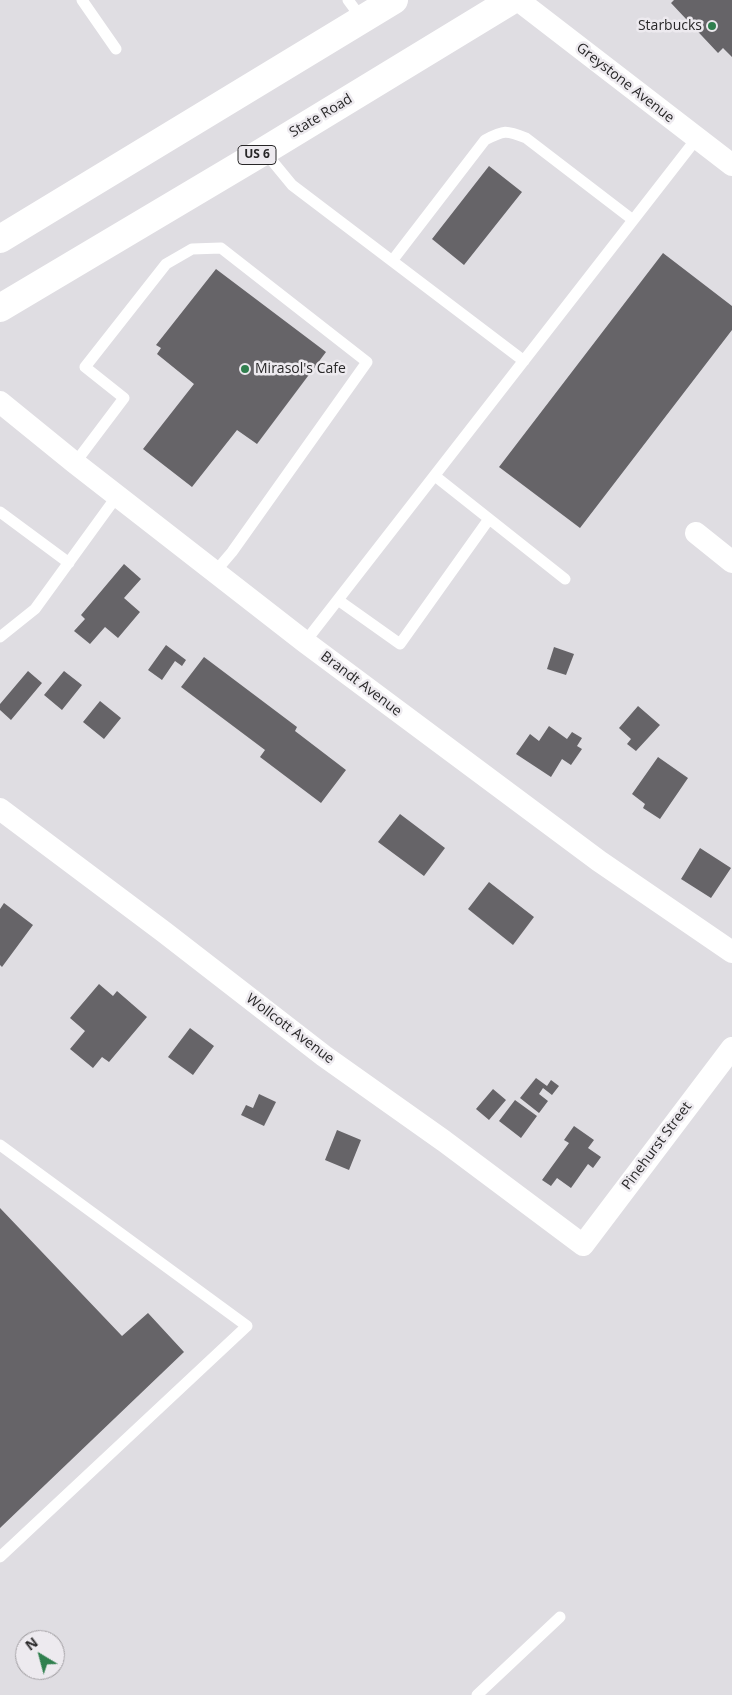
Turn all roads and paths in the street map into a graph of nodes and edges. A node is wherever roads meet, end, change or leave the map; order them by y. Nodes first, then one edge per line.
1 (82, 0) edge
2 (394, 0) edge
3 (512, 0) edge
4 (518, 0) edge
5 (355, 10) edge
6 (116, 49) dead end
7 (697, 138) junction
8 (264, 151) junction
9 (732, 165) edge
10 (633, 220) junction
11 (0, 240) edge
12 (392, 260) junction
13 (0, 308) edge
14 (524, 361) junction
15 (0, 402) edge
16 (75, 463) junction
17 (435, 476) junction
18 (117, 496) junction
19 (0, 512) edge
20 (489, 519) junction
21 (696, 534) dead end
22 (732, 562) edge
23 (69, 563) junction
24 (215, 572) junction
25 (565, 579) dead end
26 (338, 600) junction
27 (0, 637) edge
28 (305, 642) junction
29 (0, 809) edge
30 (732, 952) edge
31 (732, 1048) edge
32 (0, 1145) edge
33 (583, 1245) joint
34 (0, 1557) edge
35 (560, 1617) dead end
36 (477, 1695) edge

1 - 6 lane
2 - 5 main road
3 - 8 main road, State Road / US 6
4 - 7 street, Greystone Avenue
5 - 11 main road
7 - 9 street, Greystone Avenue
7 - 10 lane
8 - 12 lane
8 - 13 main road, State Road / US 6
10 - 12 lane
10 - 14 lane
12 - 14 lane
14 - 17 lane
15 - 16 street, Brandt Avenue
16 - 18 street, Brandt Avenue
16 - 24 lane
17 - 20 lane
17 - 26 lane
18 - 23 lane
18 - 24 street, Brandt Avenue
19 - 23 lane
20 - 25 lane
20 - 26 lane
21 - 22 street
23 - 27 lane
24 - 28 street, Brandt Avenue
26 - 28 lane
28 - 30 street, Brandt Avenue
29 - 33 street, Wollcott Avenue
31 - 33 street, Pinehurst Street
32 - 34 lane
35 - 36 lane

